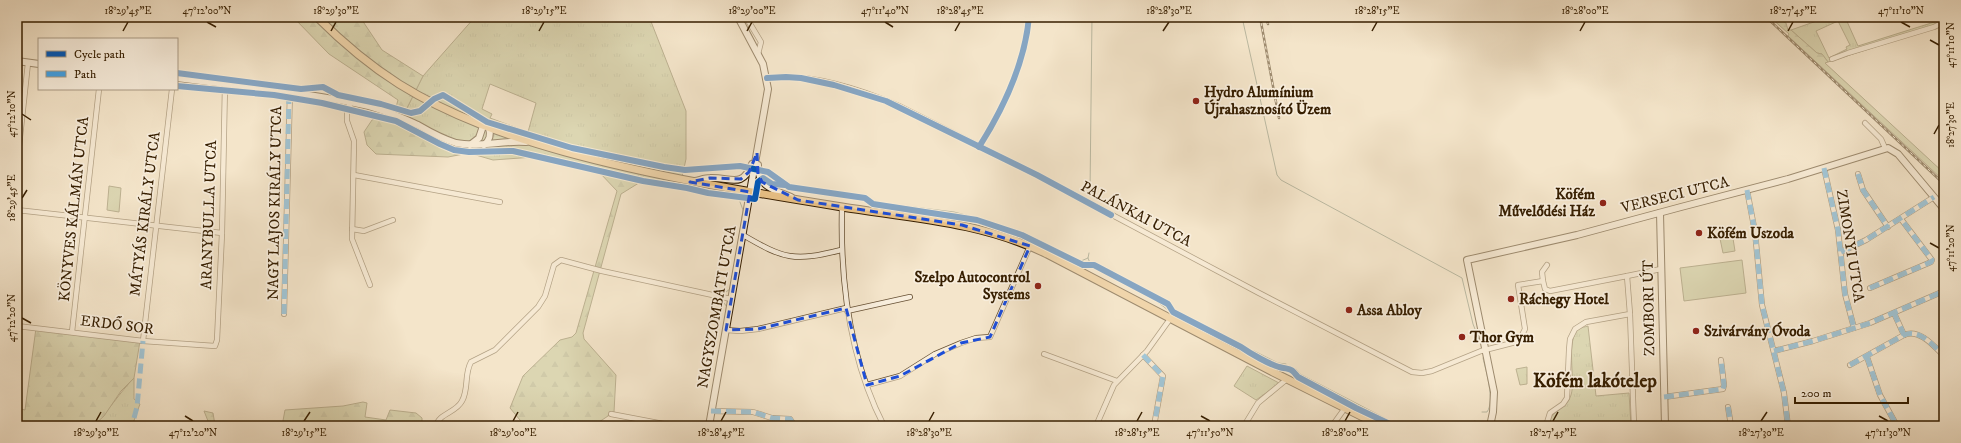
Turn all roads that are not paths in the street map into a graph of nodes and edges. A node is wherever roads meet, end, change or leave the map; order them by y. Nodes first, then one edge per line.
1 (317, 17) edge
2 (738, 17) edge
3 (746, 17) edge
4 (1029, 17) edge
5 (1944, 22) edge
6 (758, 54) junction
7 (1832, 59) dead end
8 (17, 61) edge
9 (28, 63) junction
10 (38, 64) edge
11 (178, 78) edge
12 (767, 78) junction
13 (225, 84) junction
14 (99, 90) edge
15 (172, 90) edge
16 (290, 92) junction
17 (351, 103) junction
18 (1865, 123) dead end
19 (486, 127) junction
20 (533, 142) junction
21 (470, 145) junction
22 (484, 145) junction
23 (979, 147) junction
24 (1886, 148) junction
25 (757, 153) junction
26 (17, 164) edge
27 (1824, 168) junction
28 (1858, 174) dead end
29 (354, 175) junction
30 (690, 182) junction
31 (1747, 190) junction
32 (750, 192) junction
33 (1934, 197) junction
34 (798, 200) junction
35 (500, 202) dead end
36 (842, 207) junction
37 (1944, 209) edge
38 (17, 210) edge
39 (1660, 213) junction
40 (85, 217) junction
41 (1901, 219) junction
42 (393, 220) dead end
43 (156, 226) junction
44 (1888, 227) junction
45 (352, 229) junction
46 (222, 233) junction
47 (742, 235) junction
48 (1030, 246) junction
49 (841, 250) junction
50 (1841, 252) junction
51 (1547, 265) dead end
52 (1661, 269) junction
53 (1627, 276) junction
54 (1543, 280) junction
55 (370, 286) dead end
56 (1870, 288) dead end
57 (1944, 291) edge
58 (910, 297) dead end
59 (731, 299) junction
60 (847, 310) junction
61 (1894, 313) junction
62 (284, 314) dead end
63 (1630, 314) junction
64 (1170, 319) junction
65 (17, 326) edge
66 (1854, 328) junction
67 (726, 330) junction
68 (72, 332) junction
69 (1904, 335) junction
70 (142, 341) junction
71 (215, 346) joint
72 (1486, 350) junction
73 (1774, 351) junction
74 (1044, 354) dead end
75 (1143, 355) junction
76 (1944, 356) edge
77 (1867, 357) junction
78 (1721, 360) dead end
79 (1850, 365) dead end
80 (1287, 379) junction
81 (1117, 381) junction
82 (867, 385) junction
83 (1664, 397) junction
84 (1728, 407) dead end
85 (1345, 408) junction
86 (711, 412) junction
87 (611, 414) dead end
88 (436, 426) edge
89 (674, 426) edge
90 (709, 426) edge
91 (792, 426) edge
92 (884, 426) edge
93 (1096, 426) edge
94 (1154, 426) edge
95 (1244, 426) edge
96 (1332, 426) edge
97 (1380, 426) edge
98 (1490, 426) edge
99 (1546, 426) edge
100 (1634, 426) edge
101 (1665, 426) edge
102 (1731, 426) edge
103 (1788, 426) edge
104 (1897, 426) edge

1 - 19 main road
2 - 6 street
3 - 6 street
4 - 23 street
5 - 7 street
6 - 12 street
8 - 9 street
9 - 10 street
9 - 26 street
11 - 13 street
12 - 23 street, PALÁNKAI UTCA
12 - 25 street
13 - 16 street
13 - 46 street, ARANYBULLA UTCA
14 - 40 street, KÖNYVES KÁLMÁN UTCA
15 - 43 street, MÁTYÁS KIRÁLY UTCA
16 - 17 street
16 - 62 street, NAGY LAJOS KIRÁLY UTCA
17 - 21 street
17 - 29 street
18 - 24 street
19 - 20 main road
19 - 21 street
19 - 22 street
20 - 22 street
20 - 30 main road
21 - 22 street
23 - 72 street, PALÁNKAI UTCA
24 - 27 street, VERSECI UTCA
24 - 33 street
25 - 30 street
25 - 32 street, NAGYSZOMBATI UTCA
25 - 34 street
27 - 31 street, VERSECI UTCA
27 - 50 street, ZIMONYI UTCA
28 - 44 street
29 - 35 street
29 - 45 street
30 - 32 main road
31 - 39 street, VERSECI UTCA
31 - 73 street
32 - 34 main road
32 - 47 street, NAGYSZOMBATI UTCA
33 - 37 street
33 - 41 street
34 - 36 main road
36 - 48 main road
36 - 49 street
38 - 40 street
39 - 52 street, ZOMBORI ÚT
39 - 72 street, VERSECI UTCA
40 - 43 street
40 - 68 street, KÖNYVES KÁLMÁN UTCA
41 - 44 street
41 - 56 street
42 - 45 street
43 - 46 street
43 - 70 street, MÁTYÁS KIRÁLY UTCA
44 - 50 street
45 - 55 street
46 - 71 street, ARANYBULLA UTCA
47 - 49 street
47 - 59 street, NAGYSZOMBATI UTCA
48 - 64 main road
48 - 82 street
49 - 60 street
50 - 66 street, ZIMONYI UTCA
51 - 54 street
52 - 53 street
52 - 83 street, ZOMBORI ÚT
53 - 54 street
53 - 63 street
54 - 72 street
57 - 61 street
58 - 60 street
59 - 67 street, NAGYSZOMBATI UTCA
59 - 88 street
60 - 67 street
60 - 82 street
61 - 66 street
61 - 69 street
63 - 99 street
63 - 100 street
64 - 75 street
64 - 80 main road
65 - 68 street, ERDŐ SOR
66 - 73 street
67 - 86 street, NAGYSZOMBATI UTCA
68 - 70 street, ERDŐ SOR
69 - 76 street
69 - 77 street
70 - 71 street, ERDŐ SOR
72 - 98 street
73 - 103 street
74 - 81 street
75 - 81 street
75 - 94 street
77 - 79 street
77 - 104 street
78 - 83 street
80 - 85 main road
80 - 95 street
81 - 93 street
82 - 92 street
83 - 101 street, ZOMBORI ÚT
84 - 102 street
85 - 96 street
85 - 97 main road
86 - 90 street, NAGYSZOMBATI UTCA
86 - 91 street
87 - 89 street

